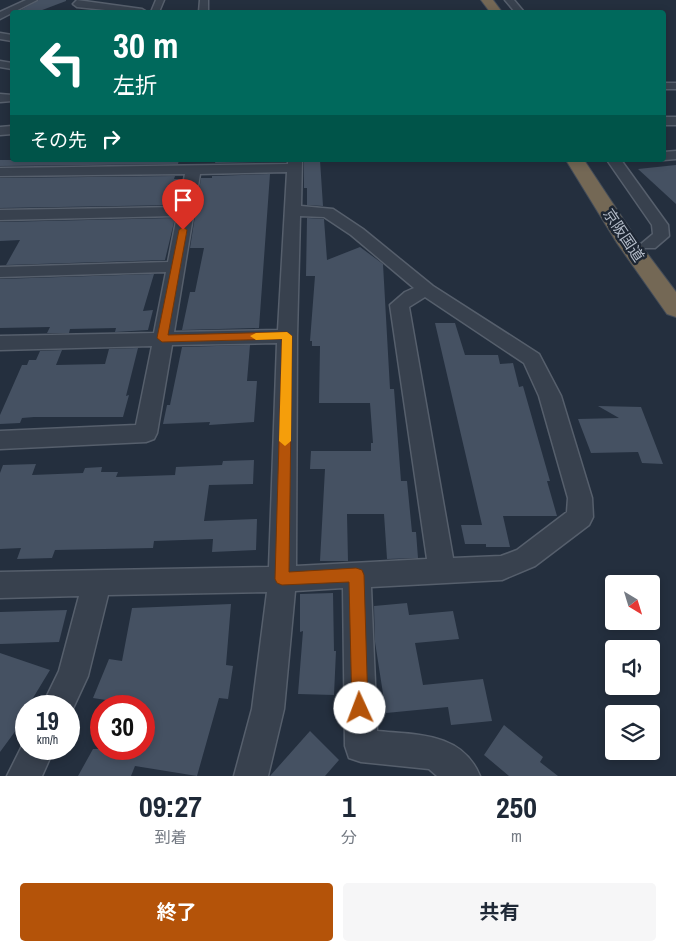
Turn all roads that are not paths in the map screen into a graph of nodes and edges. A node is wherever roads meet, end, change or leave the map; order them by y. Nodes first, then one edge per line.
1 (33, 0) edge
2 (82, 0) edge
3 (125, 0) edge
4 (486, 0) edge
5 (509, 0) edge
6 (16, 10) edge
7 (107, 10) edge
8 (494, 10) edge
9 (517, 10) edge
10 (576, 162) edge
11 (595, 162) edge
12 (615, 162) edge
13 (295, 164) edge
14 (193, 170) junction
15 (0, 172) edge
16 (293, 208) junction
17 (187, 211) junction
18 (0, 215) edge
19 (649, 244) junction
20 (175, 267) junction
21 (0, 272) edge
22 (676, 277) edge
23 (427, 290) junction
24 (676, 309) edge
25 (287, 336) junction
26 (162, 338) junction
27 (0, 343) edge
28 (0, 440) edge
29 (442, 572) junction
30 (356, 575) junction
31 (282, 579) junction
32 (97, 582) junction
33 (0, 585) edge
34 (64, 695) edge
35 (32, 760) edge
36 (24, 776) edge
37 (251, 776) edge
38 (463, 776) edge

1 - 6 street
2 - 7 street
3 - 7 street
4 - 8 highway
5 - 9 street
10 - 24 highway, 京阪国道
11 - 19 highway, 京阪国道
12 - 19 street
13 - 14 street
13 - 16 street
14 - 15 street
14 - 17 street
16 - 23 street
16 - 25 street
17 - 18 street
17 - 20 street
19 - 22 highway, 京阪国道
20 - 21 street
20 - 26 street
23 - 29 street
23 - 29 street
25 - 26 street
25 - 31 street
26 - 27 street
26 - 28 street
29 - 30 street
30 - 31 street
30 - 38 street
31 - 32 street
31 - 37 street
32 - 33 street
32 - 34 street
35 - 36 street

